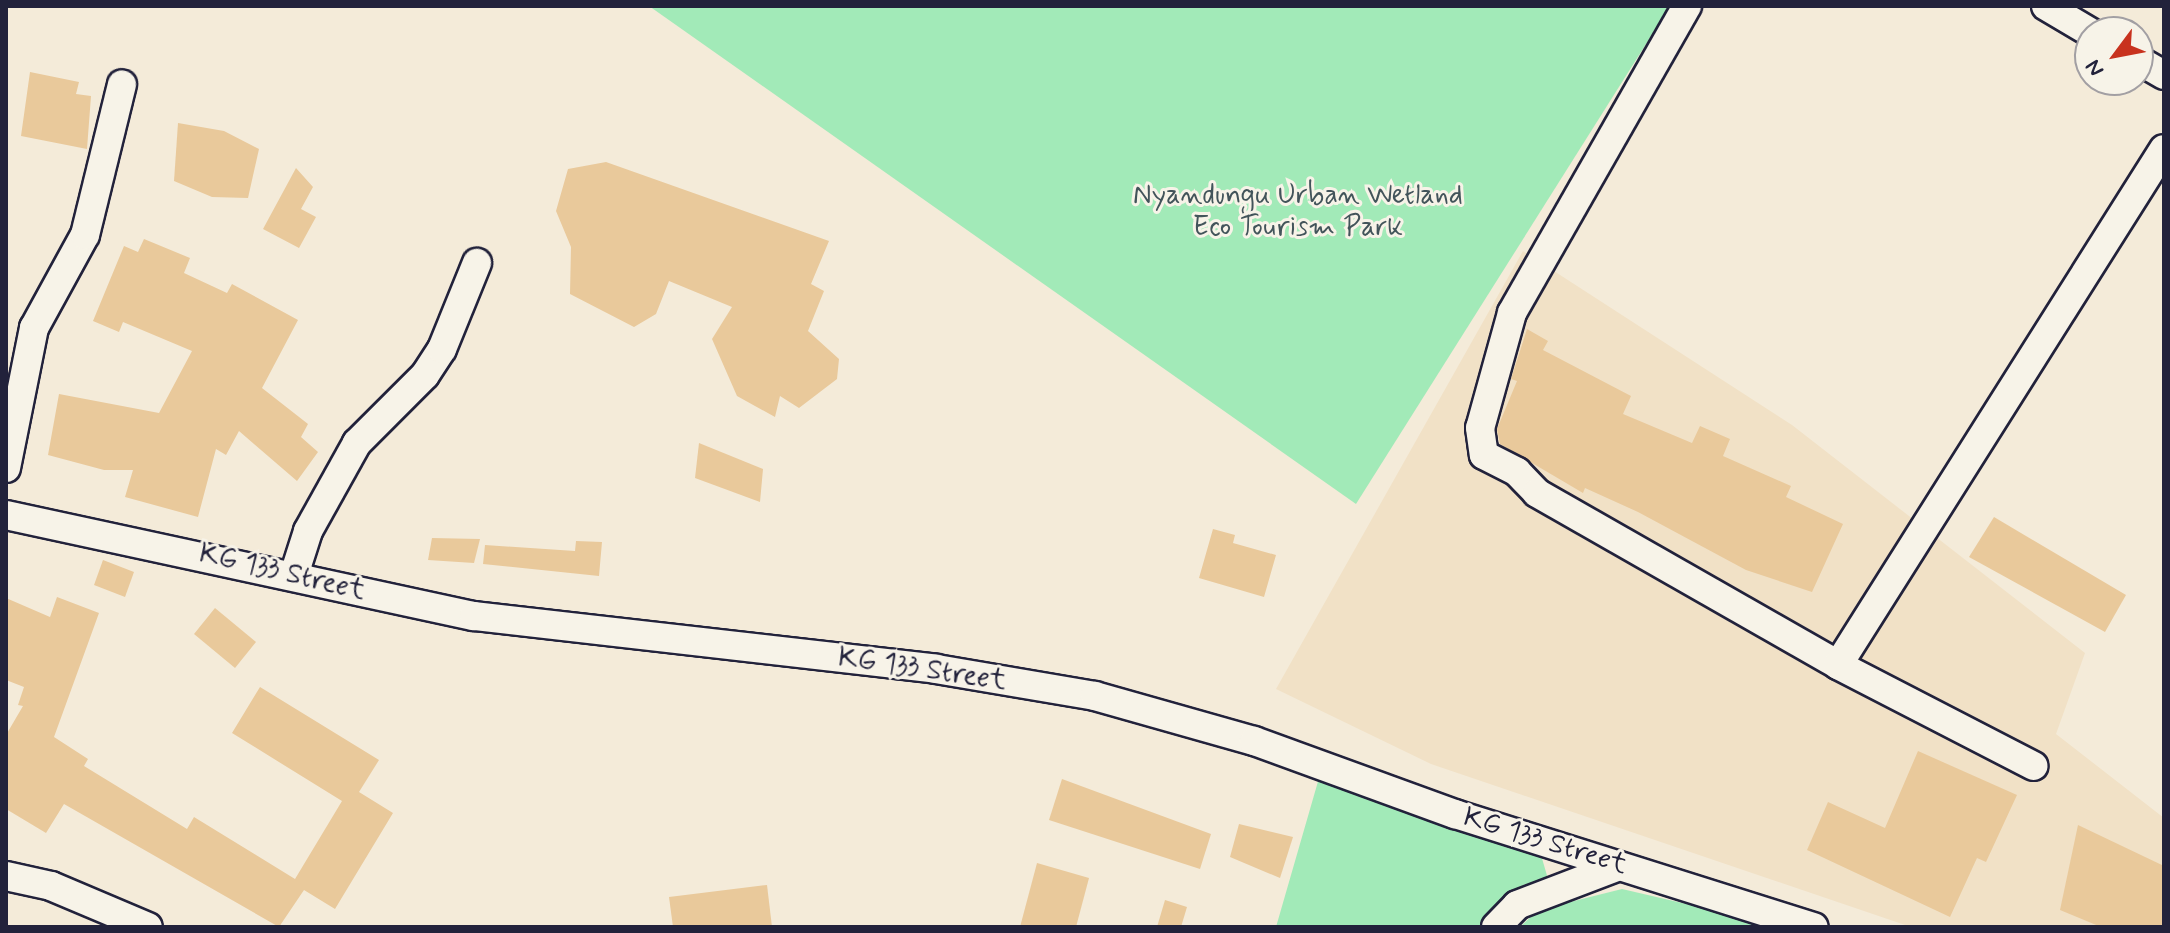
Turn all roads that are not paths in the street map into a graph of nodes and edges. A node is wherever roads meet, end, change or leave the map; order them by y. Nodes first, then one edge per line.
1 (1687, 6) edge
2 (2046, 6) edge
3 (2074, 23) edge
4 (122, 84) dead end
5 (2164, 149) edge
6 (477, 263) dead end
7 (6, 468) edge
8 (6, 515) edge
9 (294, 575) junction
10 (1838, 665) junction
11 (2034, 766) dead end
12 (1619, 866) junction
13 (6, 876) edge
14 (148, 927) edge
15 (1496, 927) edge
16 (1814, 927) edge

1 - 10 street
2 - 3 street
4 - 7 street
5 - 10 street
6 - 9 street
8 - 9 street, KG 133 Street
9 - 12 street, KG 133 Street
10 - 11 street
12 - 15 street
12 - 16 street, KG 133 Street
13 - 14 street

